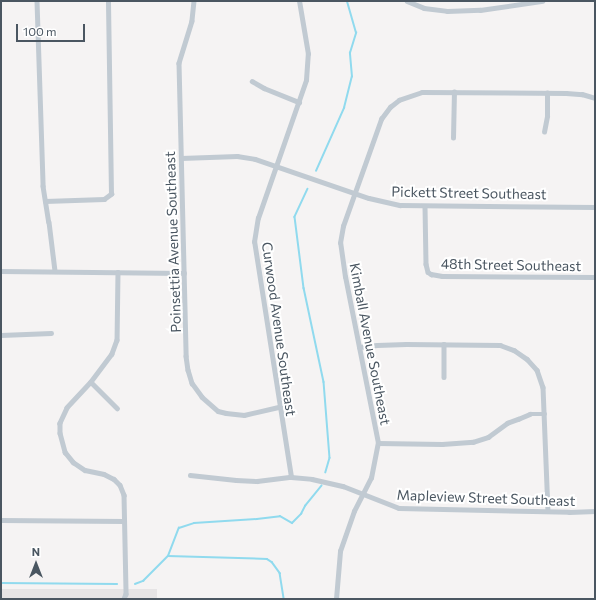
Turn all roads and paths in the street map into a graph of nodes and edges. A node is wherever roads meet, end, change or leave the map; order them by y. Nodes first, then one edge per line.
1 (37, 1) edge
2 (108, 1) edge
3 (194, 1) edge
4 (299, 1) edge
5 (407, 1) edge
6 (542, 1) edge
7 (252, 81) dead end
8 (454, 92) junction
9 (547, 93) junction
10 (595, 98) edge
11 (299, 102) junction
12 (544, 132) dead end
13 (453, 138) dead end
14 (181, 158) junction
15 (276, 165) junction
16 (354, 193) junction
17 (45, 201) junction
18 (425, 206) junction
19 (595, 207) edge
20 (1, 271) edge
21 (55, 271) junction
22 (118, 272) junction
23 (184, 273) junction
24 (595, 277) edge
25 (51, 333) dead end
26 (1, 335) edge
27 (444, 344) junction
28 (359, 347) junction
29 (444, 377) dead end
30 (91, 382) junction
31 (279, 407) junction
32 (117, 408) dead end
33 (545, 414) junction
34 (378, 442) junction
35 (190, 475) dead end
36 (291, 477) junction
37 (363, 494) junction
38 (548, 511) junction
39 (595, 511) edge
40 (1, 520) edge
41 (124, 521) junction
42 (124, 599) edge
43 (336, 599) edge

1 - 17 street
2 - 17 street
3 - 14 street, Poinsettia Avenue Southeast
4 - 11 street, Curwood Avenue Southeast
5 - 6 street
7 - 11 street
8 - 9 street
8 - 13 street
8 - 16 street, Kimball Avenue Southeast
9 - 10 street
9 - 12 street
11 - 15 street, Curwood Avenue Southeast
14 - 15 street, Pickett Street Southeast
14 - 23 street, Poinsettia Avenue Southeast
15 - 16 street, Pickett Street Southeast
15 - 31 street, Curwood Avenue Southeast
16 - 18 street, Pickett Street Southeast
16 - 28 street, Kimball Avenue Southeast
17 - 21 street
18 - 19 street, Pickett Street Southeast
18 - 24 street, 48th Street Southeast
20 - 21 street
21 - 22 street
22 - 23 street
22 - 30 street
23 - 31 street, Poinsettia Avenue Southeast
25 - 26 street
27 - 28 street
27 - 29 street
27 - 33 street
28 - 34 street, Kimball Avenue Southeast
30 - 32 street
30 - 41 street
31 - 36 street, Curwood Avenue Southeast
33 - 34 street
33 - 38 street
34 - 37 street, Kimball Avenue Southeast
35 - 36 street, Mapleview Street Southeast
36 - 37 street, Mapleview Street Southeast
37 - 38 street, Mapleview Street Southeast
37 - 43 street, Kimball Avenue Southeast
38 - 39 street, Mapleview Street Southeast
40 - 41 street
41 - 42 street

